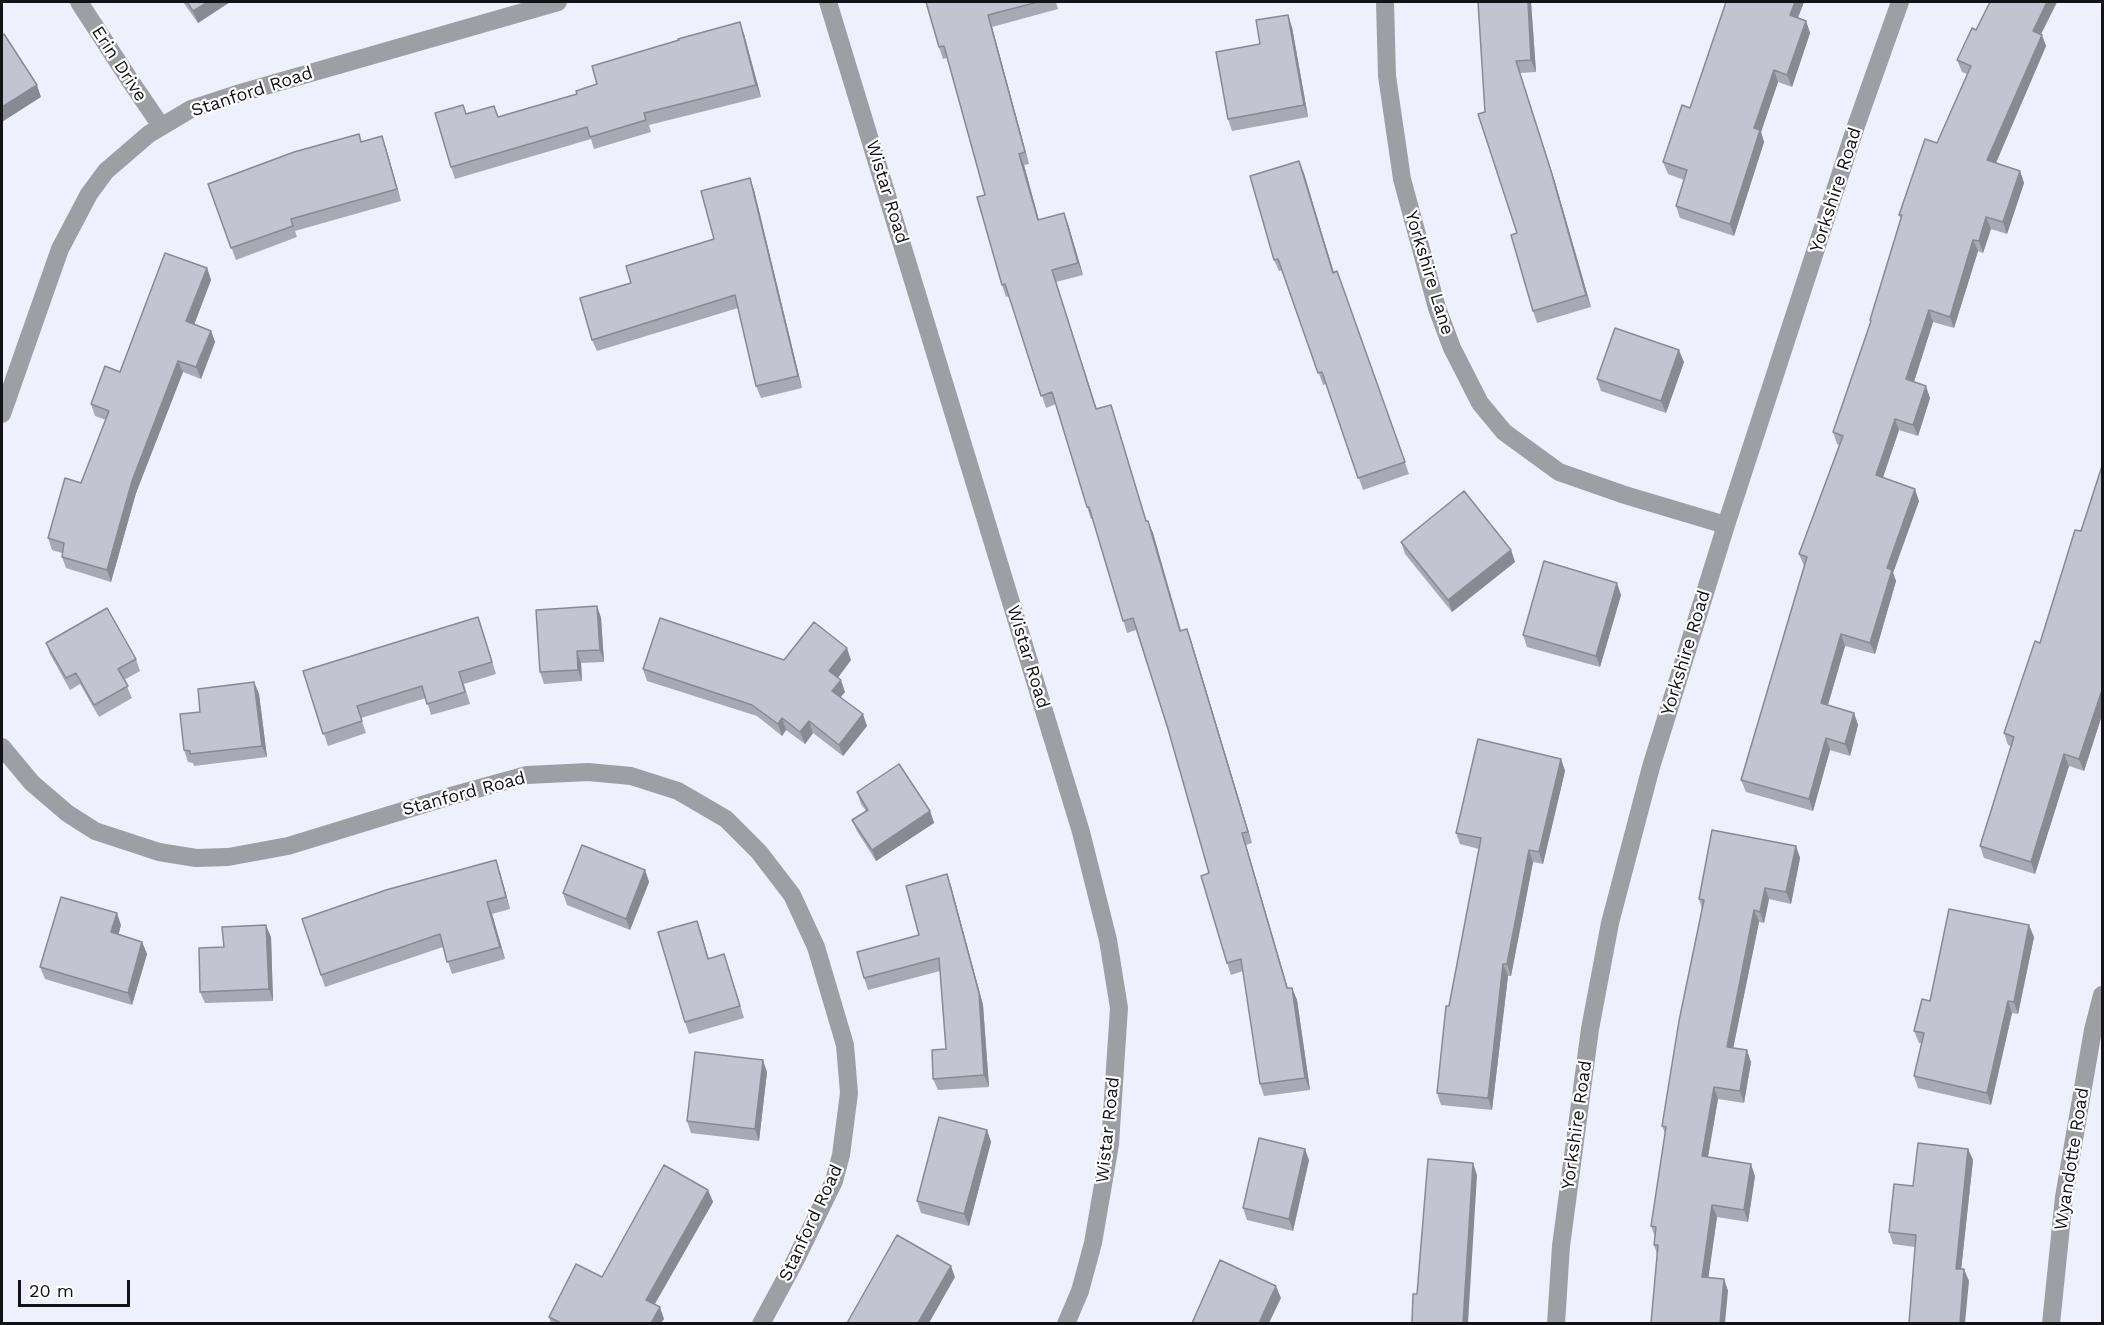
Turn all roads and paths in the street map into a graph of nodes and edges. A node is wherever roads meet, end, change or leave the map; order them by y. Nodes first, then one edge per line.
1 (79, 2) edge
2 (558, 2) edge
3 (828, 2) edge
4 (1385, 2) edge
5 (1900, 2) edge
6 (528, 6) edge
7 (161, 126) junction
8 (9, 372) edge
9 (2, 414) edge
10 (1726, 525) junction
11 (2, 747) edge
12 (2103, 995) edge
13 (761, 1323) edge
14 (1066, 1323) edge
15 (1556, 1323) edge
16 (2051, 1323) edge

1 - 7 street, Erin Drive
2 - 6 street, Stanford Road
3 - 14 street, Wistar Road
4 - 10 street, Yorkshire Lane
5 - 10 street, Yorkshire Road
6 - 7 street, Stanford Road
7 - 8 street, Stanford Road
8 - 9 street, Stanford Road
10 - 15 street, Yorkshire Road
11 - 13 street, Stanford Road
12 - 16 street, Wyandotte Road

